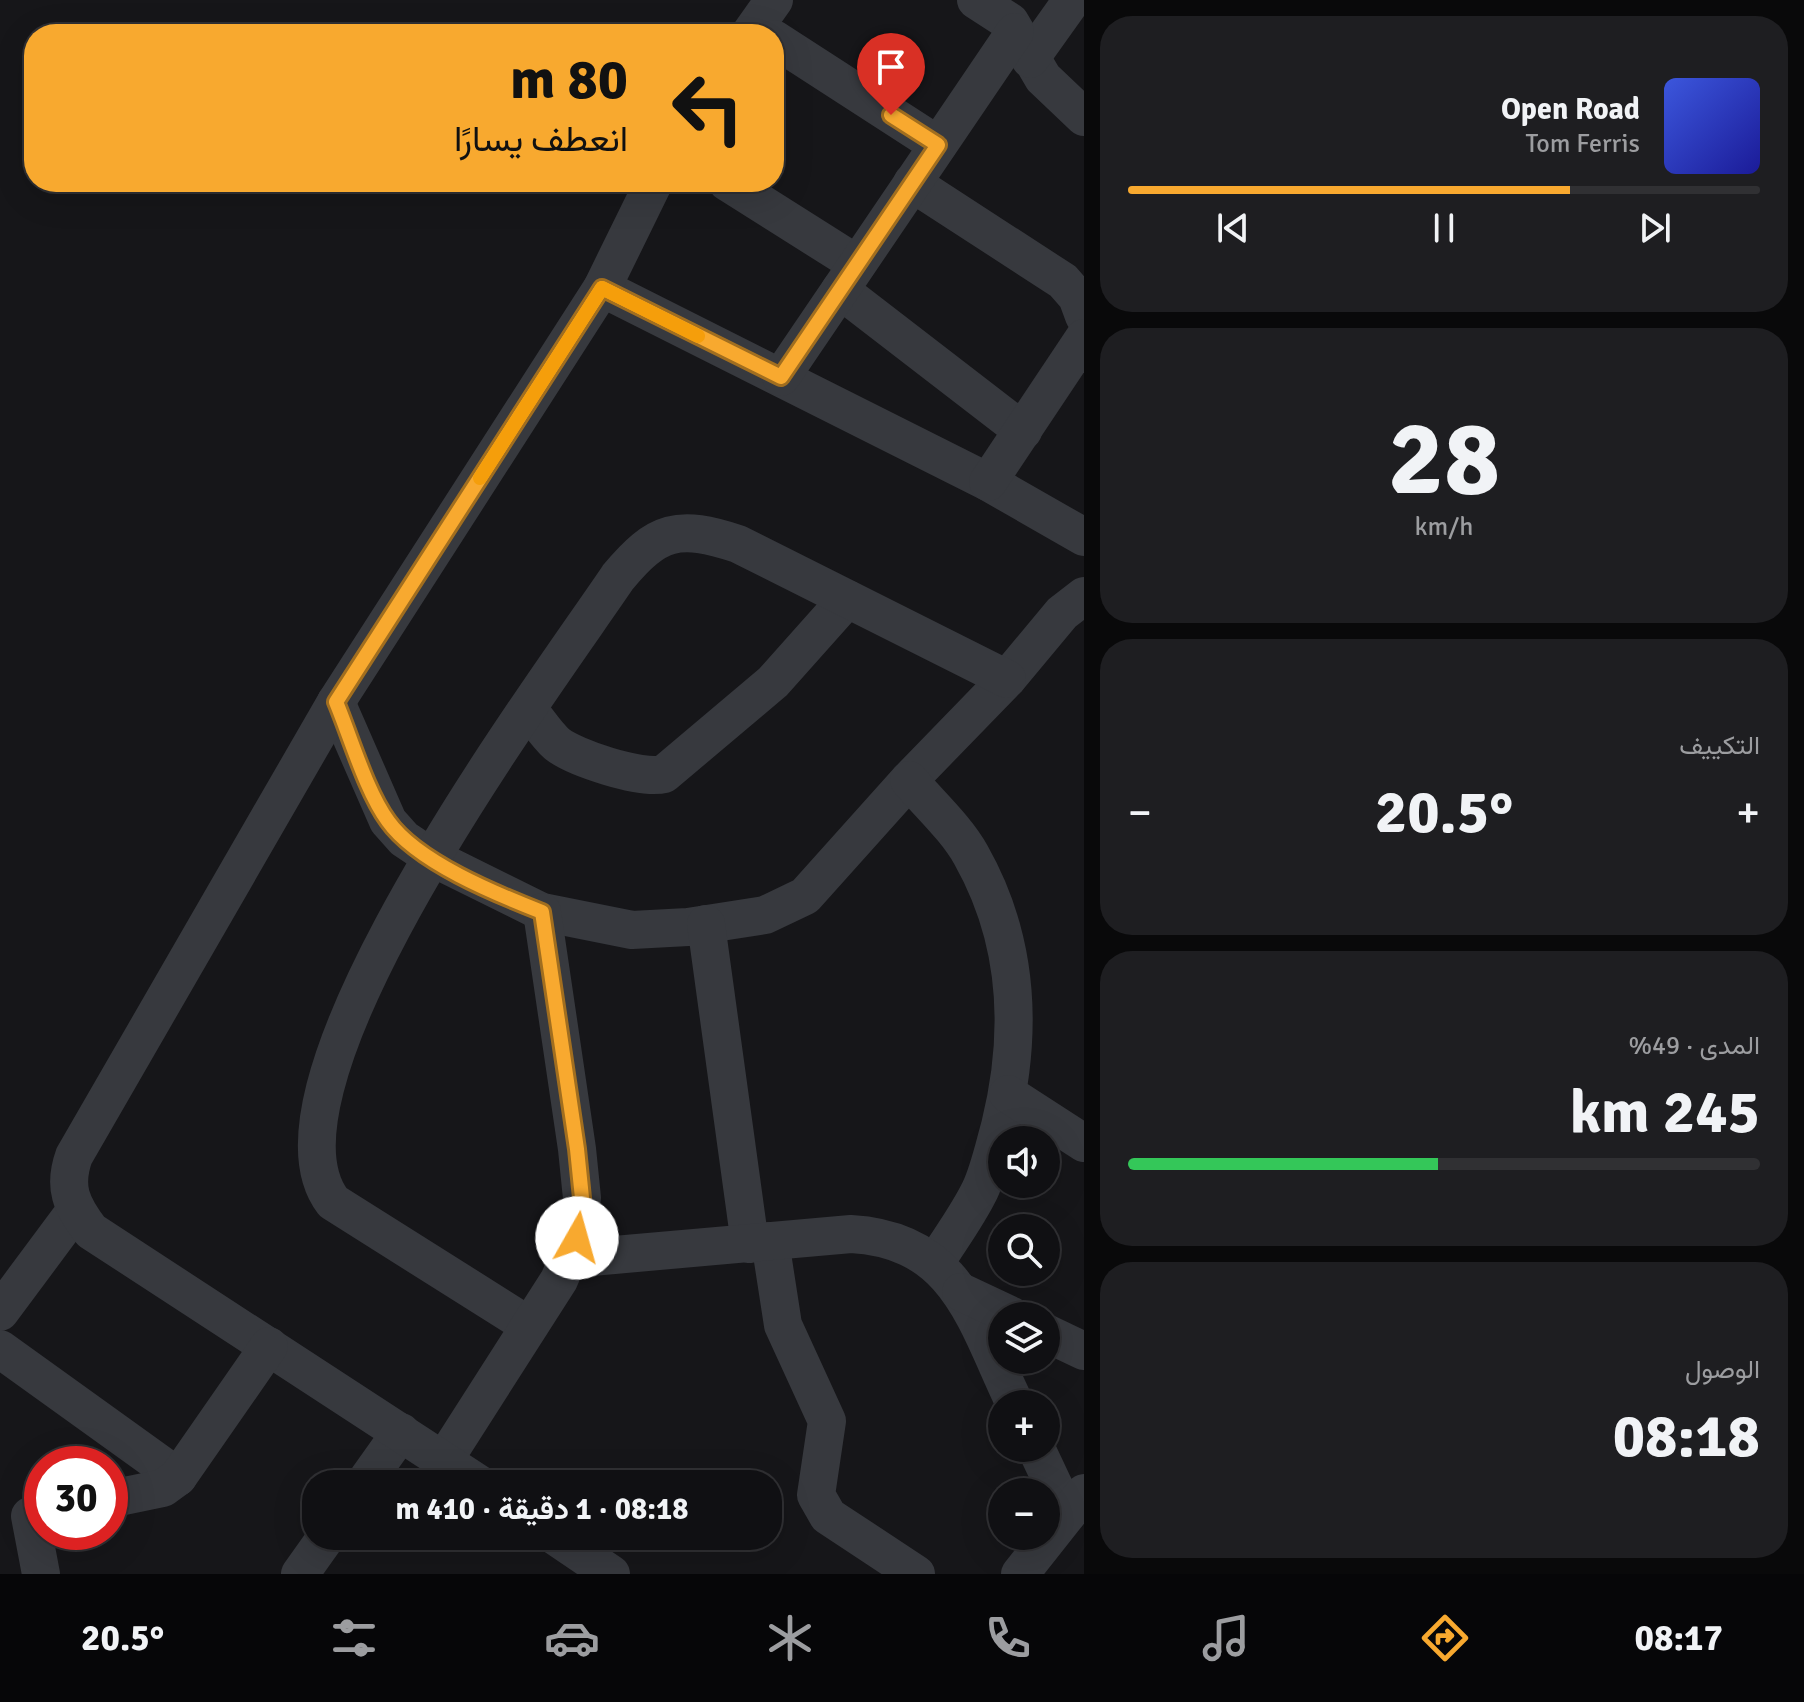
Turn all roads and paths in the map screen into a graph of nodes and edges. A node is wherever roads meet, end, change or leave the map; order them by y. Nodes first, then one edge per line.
1 (976, 0) edge
2 (1072, 0) edge
3 (784, 41) edge
4 (1023, 45) junction
5 (1084, 117) edge
6 (938, 145) junction
7 (912, 183) junction
8 (649, 192) edge
9 (740, 192) edge
10 (848, 277) junction
11 (602, 288) junction
12 (1084, 316) edge
13 (1084, 338) edge
14 (781, 377) junction
15 (1023, 431) junction
16 (988, 482) junction
17 (1084, 537) edge
18 (1084, 596) edge
19 (847, 599) junction
20 (1007, 679) junction
21 (336, 702) junction
22 (529, 710) junction
23 (909, 780) junction
24 (431, 857) junction
25 (542, 912) junction
26 (706, 924) junction
27 (1008, 1094) junction
28 (1084, 1143) edge
29 (75, 1211) junction
30 (760, 1242) junction
31 (569, 1259) junction
32 (935, 1263) junction
33 (961, 1292) junction
34 (988, 1305) edge
35 (0, 1312) edge
36 (528, 1325) junction
37 (1060, 1340) edge
38 (269, 1346) junction
39 (0, 1349) edge
40 (1084, 1351) edge
41 (1008, 1390) edge
42 (401, 1432) junction
43 (444, 1460) junction
44 (1046, 1462) edge
45 (374, 1470) edge
46 (459, 1470) edge
47 (178, 1477) junction
48 (128, 1495) edge
49 (1076, 1503) edge
50 (34, 1550) edge
51 (318, 1550) edge
52 (574, 1550) edge
53 (604, 1572) edge
54 (303, 1573) edge
55 (41, 1574) edge
56 (916, 1574) edge
57 (1020, 1574) edge

1 - 4 street
2 - 4 street
3 - 6 street
4 - 5 street
4 - 6 street
6 - 7 street
7 - 10 street
7 - 12 street
8 - 11 street
9 - 10 street
10 - 14 street
10 - 15 street
11 - 14 street
11 - 21 street
13 - 15 street
14 - 16 street
15 - 16 street
16 - 17 street
18 - 20 street
19 - 20 street
19 - 22 street
19 - 22 street
20 - 23 street
21 - 24 street
21 - 29 street
22 - 24 street
23 - 26 street
23 - 27 street
24 - 25 street
24 - 36 street
25 - 26 street
25 - 31 street
26 - 30 street
27 - 28 street
27 - 32 street
29 - 35 street
29 - 38 street
30 - 31 street
30 - 32 street
30 - 56 street
31 - 36 street
32 - 33 street
33 - 34 street
33 - 41 street
36 - 43 street
37 - 40 street
38 - 42 street
38 - 47 street
39 - 47 street
42 - 43 street
42 - 45 street
43 - 46 street
44 - 49 street
47 - 48 street
49 - 57 street
50 - 55 street
51 - 54 street
52 - 53 street

